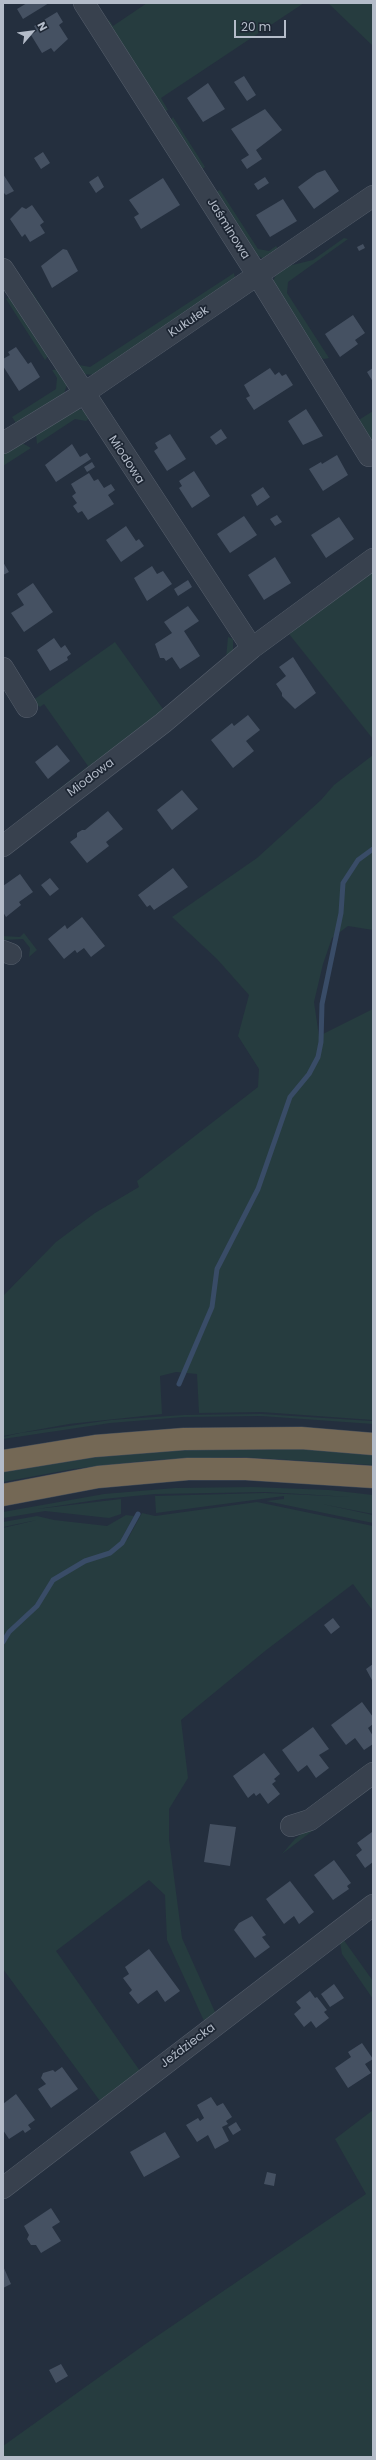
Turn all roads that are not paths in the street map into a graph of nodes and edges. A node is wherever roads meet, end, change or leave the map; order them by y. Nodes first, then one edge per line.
1 (84, 3) edge
2 (373, 196) edge
3 (3, 269) edge
4 (258, 276) junction
5 (83, 394) junction
6 (3, 443) edge
7 (370, 456) dead end
8 (373, 559) edge
9 (252, 648) junction
10 (3, 668) edge
11 (27, 707) dead end
12 (3, 846) edge
13 (373, 1444) edge
14 (3, 1460) edge
15 (373, 1477) edge
16 (3, 1494) edge
17 (373, 1773) edge
18 (291, 1826) dead end
19 (373, 1905) edge
20 (3, 2188) edge

1 - 4 street, Jaśminowa
2 - 4 street, Kukułek
3 - 5 street, Miodowa
4 - 5 street, Kukułek
4 - 7 street, Jaśminowa
5 - 6 street, Kukułek
5 - 9 street, Miodowa
8 - 9 street, Miodowa
9 - 12 street, Miodowa
10 - 11 street
13 - 14 highway
15 - 16 highway
17 - 18 street
19 - 20 street, Jeździecka

